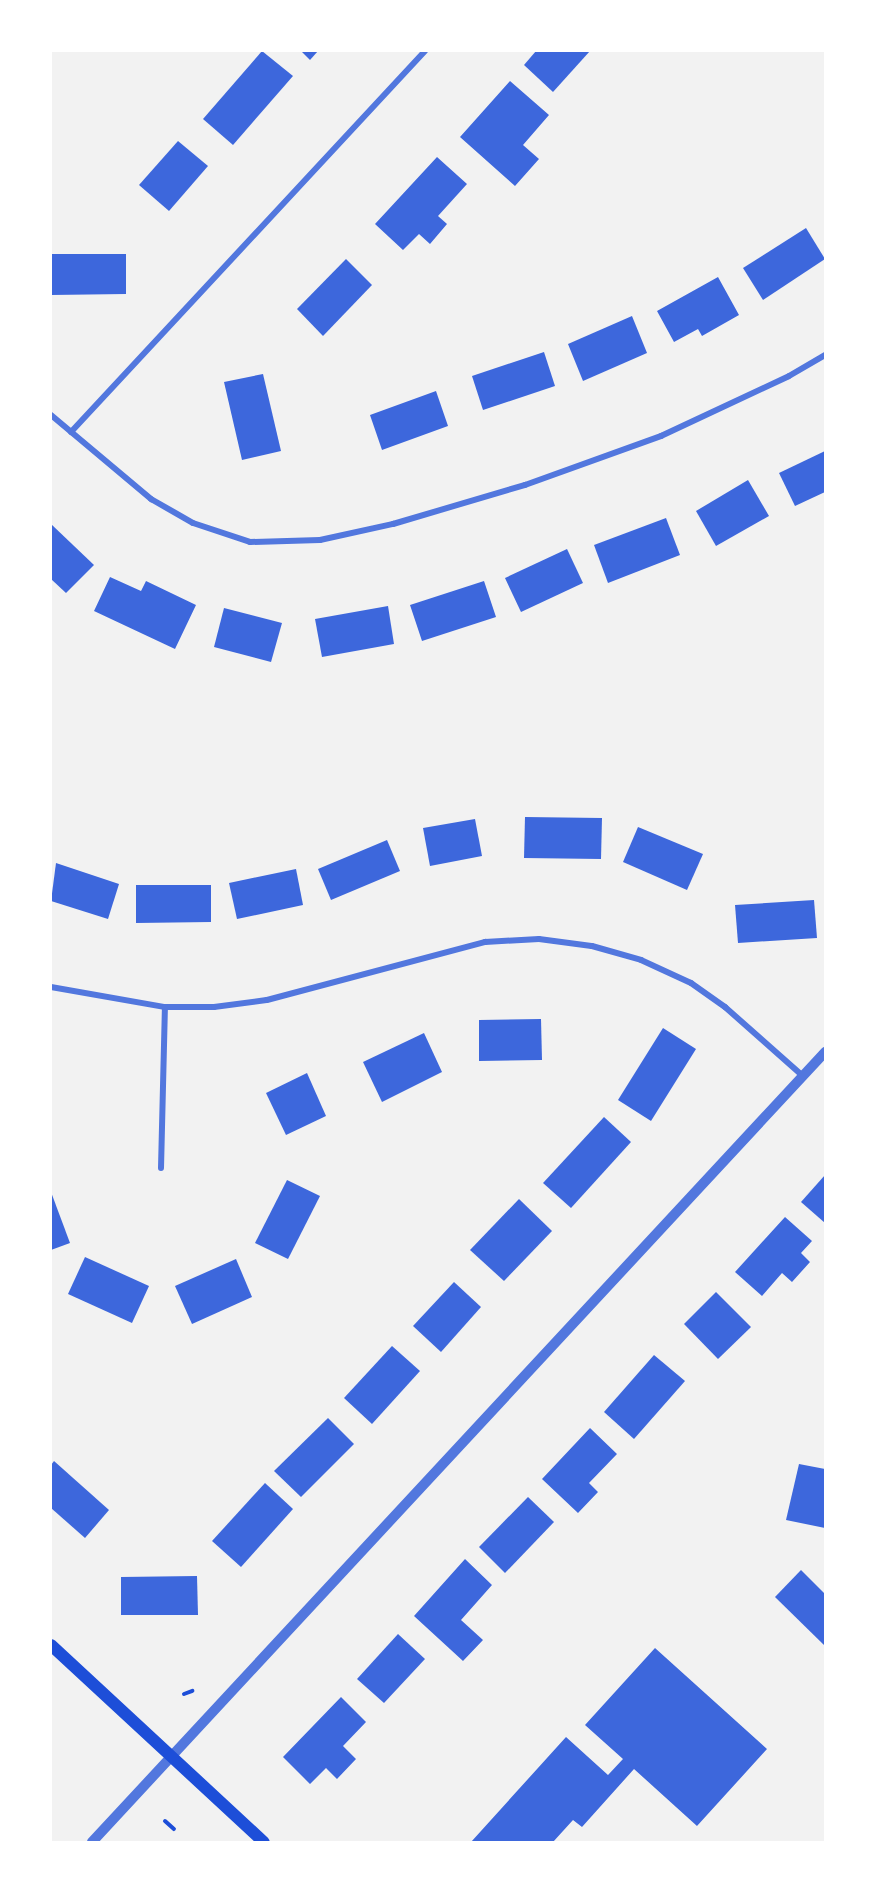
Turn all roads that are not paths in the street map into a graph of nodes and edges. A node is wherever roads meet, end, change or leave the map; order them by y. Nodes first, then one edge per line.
1 (425, 51) edge
2 (825, 355) edge
3 (51, 415) edge
4 (71, 432) junction
5 (51, 987) edge
6 (165, 1007) junction
7 (825, 1052) edge
8 (803, 1076) junction
9 (161, 1168) dead end
10 (51, 1645) edge
11 (170, 1756) junction
12 (92, 1842) edge
13 (264, 1842) edge

1 - 4 street
2 - 4 street
3 - 4 street
5 - 6 street
6 - 8 street
6 - 9 street
7 - 8 street
8 - 11 street
10 - 11 main road
11 - 12 street
11 - 13 main road

